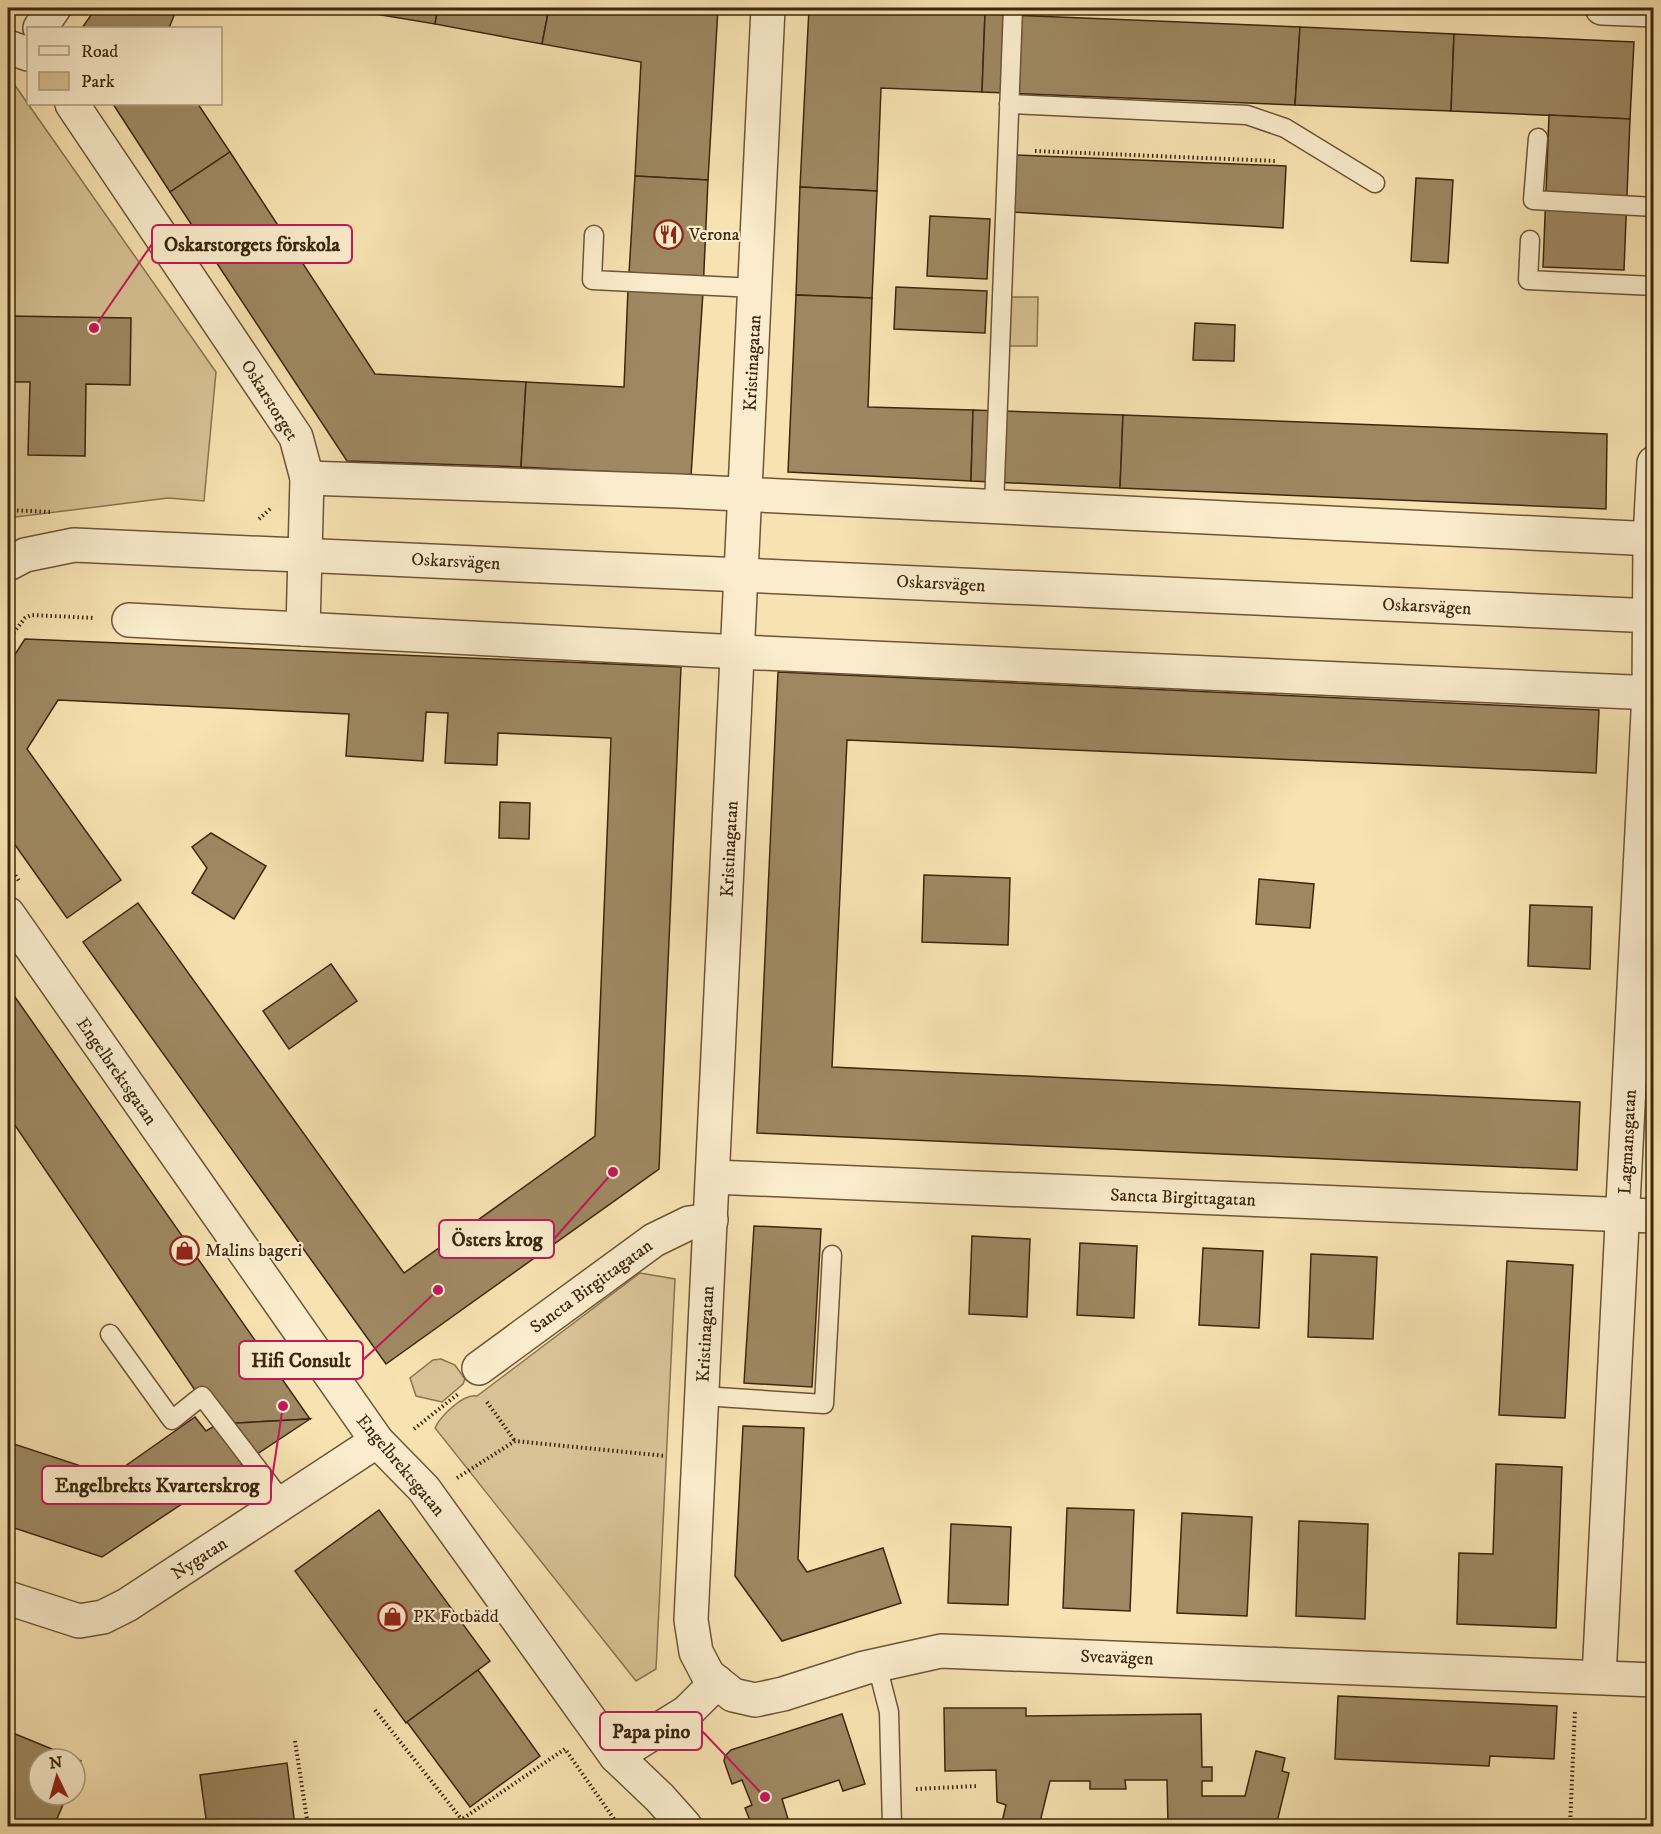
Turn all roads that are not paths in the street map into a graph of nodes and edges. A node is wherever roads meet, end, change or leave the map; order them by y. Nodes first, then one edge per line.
1 (54, 8) edge
2 (768, 8) edge
3 (1013, 8) edge
4 (1602, 8) edge
5 (1653, 10) edge
6 (40, 27) edge
7 (1009, 104) junction
8 (73, 105) edge
9 (1538, 138) dead end
10 (1374, 183) dead end
11 (1653, 207) edge
12 (594, 235) dead end
13 (1530, 240) dead end
14 (1653, 286) edge
15 (755, 288) junction
16 (1653, 463) edge
17 (307, 478) junction
18 (746, 495) junction
19 (994, 507) junction
20 (1652, 538) edge
21 (305, 554) junction
22 (8, 564) edge
23 (743, 574) junction
24 (1651, 616) edge
25 (129, 620) road end
26 (303, 629) junction
27 (739, 652) junction
28 (1651, 693) edge
29 (1647, 874) edge
30 (8, 914) edge
31 (1644, 999) edge
32 (713, 1177) junction
33 (1638, 1215) edge
34 (711, 1220) junction
35 (832, 1255) dead end
36 (110, 1334) dead end
37 (476, 1375) road end
38 (702, 1396) junction
39 (377, 1441) junction
40 (283, 1502) junction
41 (8, 1598) edge
42 (878, 1665) junction
43 (1588, 1677) junction
44 (1653, 1680) edge
45 (717, 1682) junction
46 (616, 1756) junction
47 (685, 1827) edge
48 (892, 1827) edge

1 - 6 street
2 - 15 street, Kristinagatan
3 - 7 lane
4 - 5 street
7 - 10 lane
7 - 19 lane
8 - 17 street, Oskarstorget
9 - 11 lane
12 - 15 lane
13 - 14 lane
15 - 18 street, Kristinagatan
16 - 20 street, Lagmansgatan
17 - 18 street
17 - 21 street, Oskarstorget
18 - 19 street
18 - 23 street, Kristinagatan
19 - 20 street
20 - 24 street, Lagmansgatan
21 - 22 street
21 - 23 street, Oskarsvägen
21 - 26 street
23 - 24 street, Oskarsvägen
23 - 27 street, Kristinagatan
24 - 28 street, Lagmansgatan
25 - 26 street
26 - 27 street
27 - 28 street
27 - 32 street, Kristinagatan
28 - 29 street, Lagmansgatan
29 - 31 street, Lagmansgatan
30 - 39 street, Engelbrektsgatan
31 - 33 street, Lagmansgatan
32 - 33 street, Sancta Birgittagatan
32 - 34 street, Kristinagatan
33 - 43 street, Lagmansgatan
34 - 37 street, Sancta Birgittagatan
34 - 38 street, Kristinagatan
35 - 38 lane
36 - 40 lane
38 - 45 street, Kristinagatan
39 - 40 street, Nygatan
39 - 46 street, Engelbrektsgatan
40 - 41 street, Nygatan
42 - 43 street, Sveavägen
42 - 45 street, Sveavägen
42 - 48 lane
43 - 44 street, Sveavägen
45 - 46 street
46 - 47 street, Engelbrektsgatan

